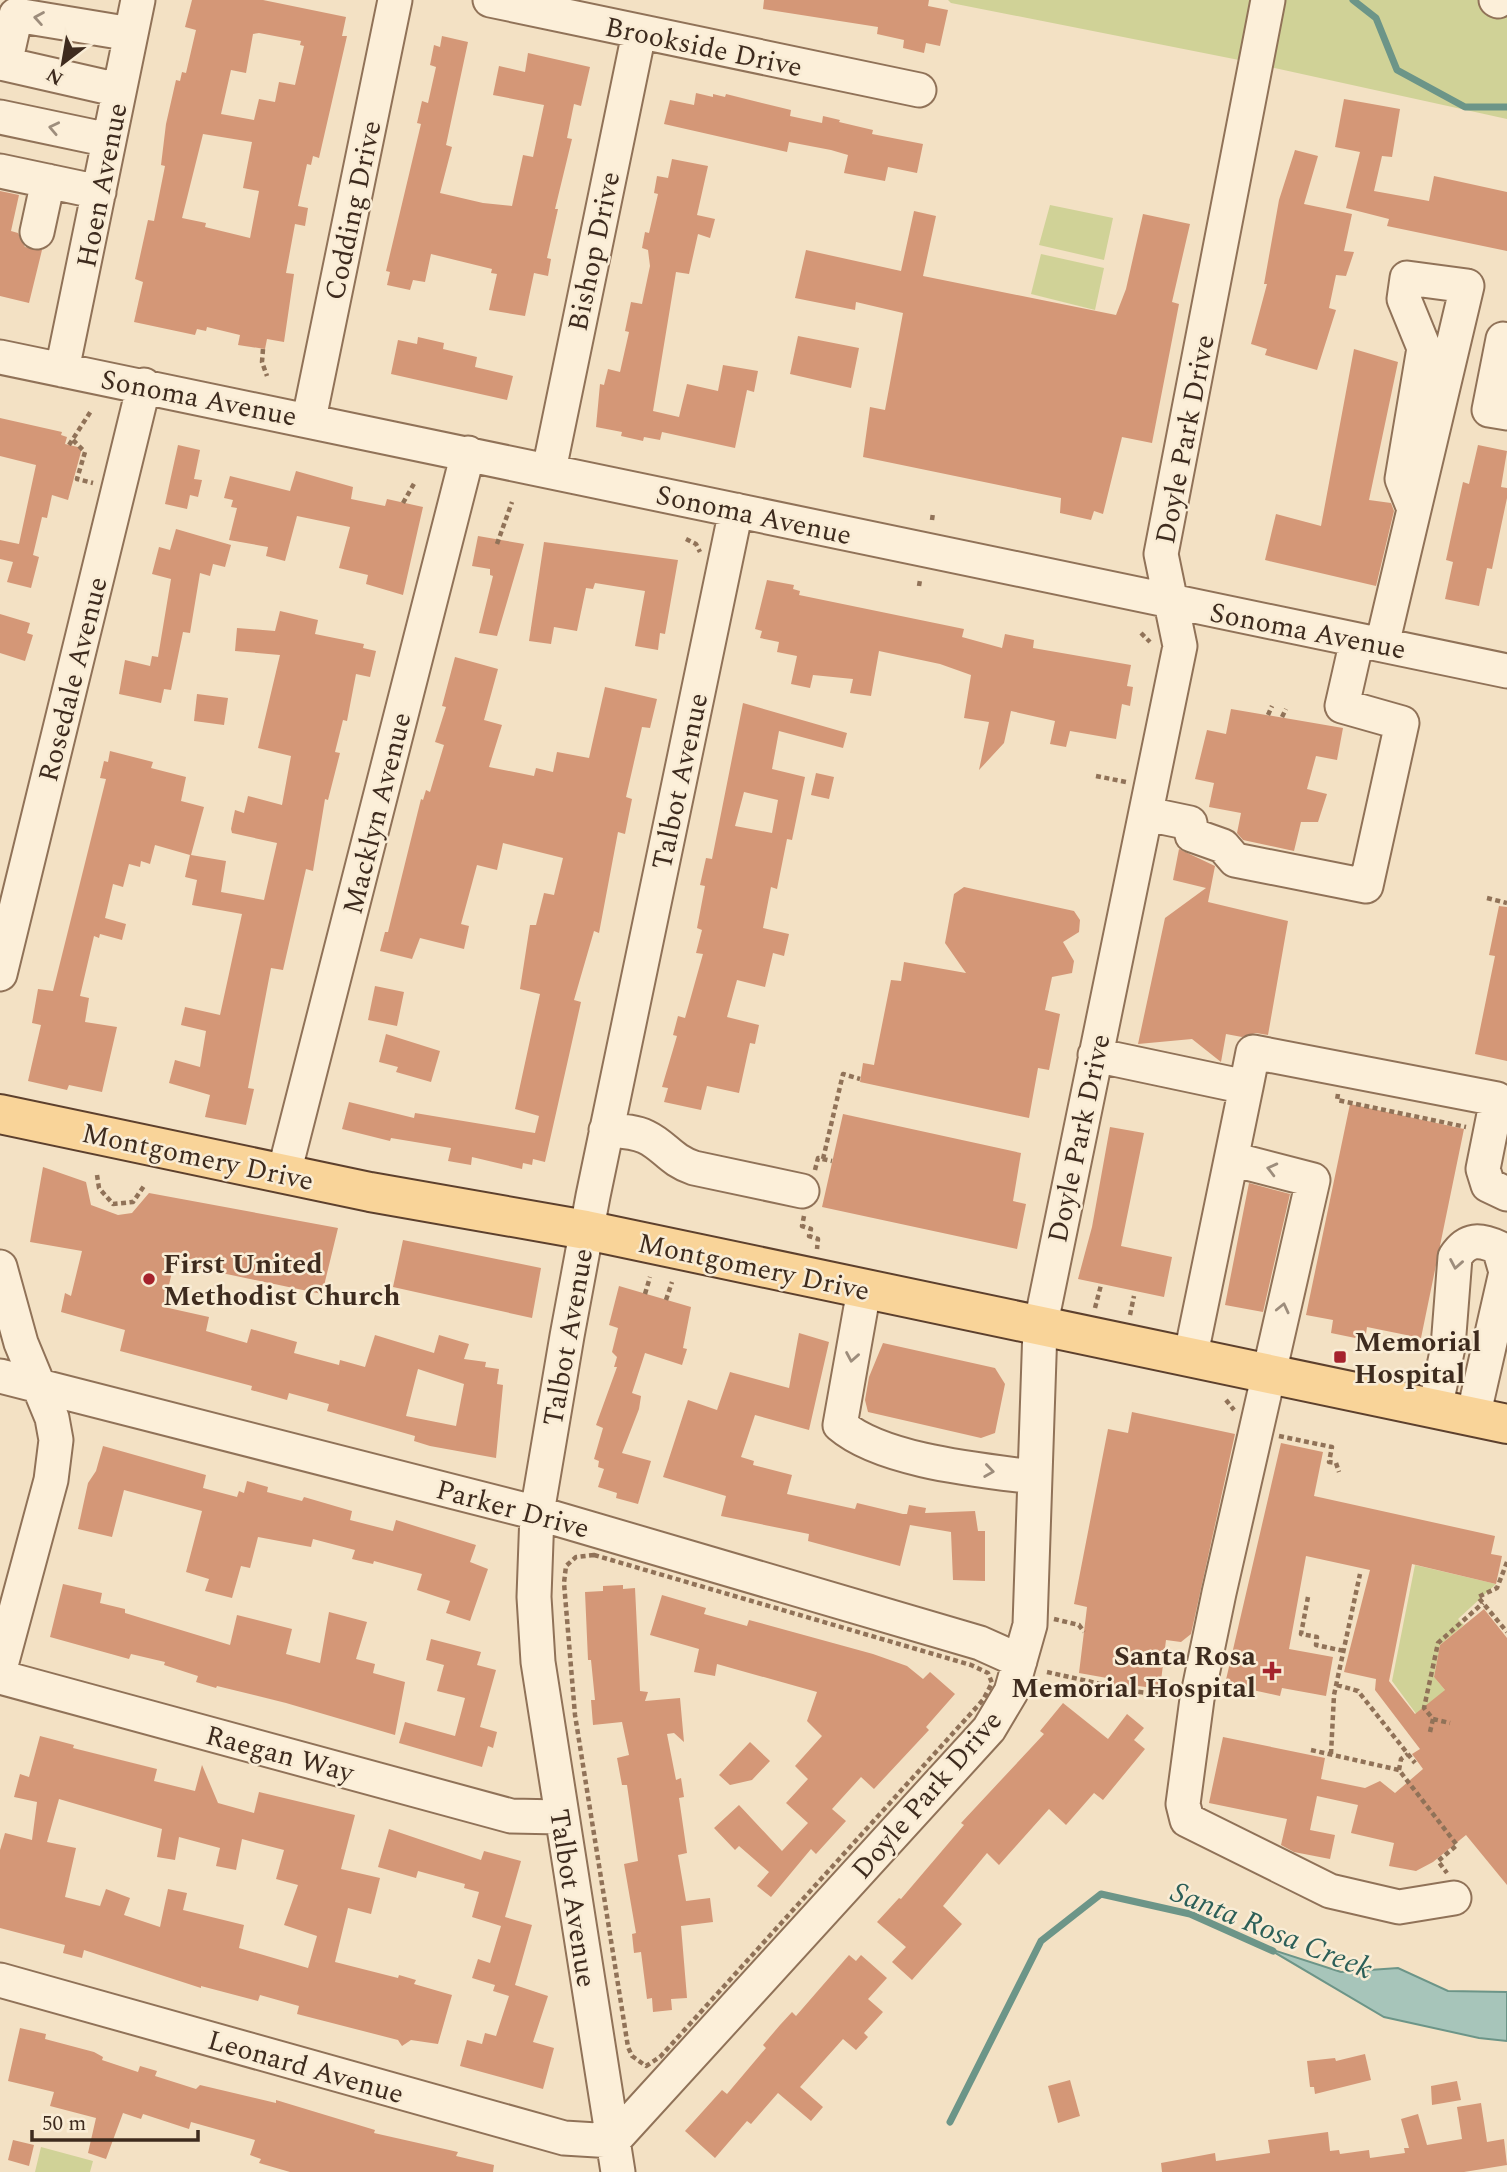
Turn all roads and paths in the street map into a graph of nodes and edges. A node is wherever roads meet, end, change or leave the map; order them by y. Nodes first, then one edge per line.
1 (138, 0) edge
2 (395, 0) edge
3 (490, 0) edge
4 (1268, 0) edge
5 (639, 33) junction
6 (131, 34) junction
7 (119, 90) junction
8 (919, 90) dead end
9 (0, 117) edge
10 (109, 140) junction
11 (0, 171) edge
12 (48, 181) junction
13 (99, 192) junction
14 (37, 232) dead end
15 (1507, 340) edge
16 (263, 349) dead end
17 (0, 357) edge
18 (62, 370) junction
19 (267, 376) dead end
20 (144, 385) junction
21 (91, 411) dead end
22 (1507, 413) edge
23 (309, 419) junction
24 (74, 440) junction
25 (69, 445) dead end
26 (468, 453) junction
27 (549, 470) junction
28 (415, 482) dead end
29 (94, 484) dead end
30 (512, 502) dead end
31 (403, 503) dead end
32 (1414, 509) junction
33 (736, 510) junction
34 (497, 544) dead end
35 (1172, 603) junction
36 (1369, 643) junction
37 (1507, 671) edge
38 (1272, 706) dead end
39 (1286, 709) dead end
40 (1268, 715) dead end
41 (1282, 717) dead end
42 (1096, 776) dead end
43 (1130, 783) dead end
44 (1146, 814) junction
45 (1487, 898) dead end
46 (1507, 903) edge
47 (0, 974) edge
48 (1096, 1055) junction
49 (860, 1080) dead end
50 (1246, 1087) junction
51 (0, 1114) edge
52 (606, 1130) junction
53 (823, 1159) dead end
54 (1232, 1159) junction
55 (284, 1173) junction
56 (97, 1175) dead end
57 (144, 1186) dead end
58 (802, 1191) dead end
59 (1507, 1195) edge
60 (586, 1230) junction
61 (0, 1267) edge
62 (650, 1277) dead end
63 (671, 1282) dead end
64 (1101, 1285) dead end
65 (864, 1290) junction
66 (645, 1294) dead end
67 (1134, 1296) dead end
68 (666, 1300) dead end
69 (1095, 1309) dead end
70 (1130, 1316) dead end
71 (1450, 1316) junction
72 (1040, 1328) junction
73 (1500, 1330) edge
74 (1190, 1359) junction
75 (1267, 1375) junction
76 (0, 1376) edge
77 (40, 1388) junction
78 (1435, 1409) junction
79 (1490, 1421) edge
80 (1279, 1423) dead end
81 (1339, 1472) dead end
82 (1034, 1477) junction
83 (537, 1513) junction
84 (1505, 1563) edge
85 (1360, 1574) dead end
86 (1308, 1597) dead end
87 (1483, 1603) junction
88 (1052, 1618) dead end
89 (1506, 1629) edge
90 (1084, 1632) dead end
91 (1344, 1651) junction
92 (1033, 1666) junction
93 (0, 1669) edge
94 (0, 1677) edge
95 (1336, 1685) junction
96 (1181, 1698) dead end
97 (1433, 1719) junction
98 (1450, 1723) dead end
99 (1430, 1732) dead end
100 (1311, 1750) dead end
101 (1331, 1754) junction
102 (1408, 1754) junction
103 (1415, 1763) dead end
104 (1399, 1770) junction
105 (561, 1817) junction
106 (1454, 1898) joint
107 (0, 1980) edge
108 (660, 2057) joint
109 (616, 2156) edge

1 - 6 street, Hoen Avenue
2 - 23 street, Codding Drive
3 - 5 street, Brookside Drive
4 - 35 street, Doyle Park Drive
5 - 8 street, Brookside Drive
5 - 27 street, Bishop Drive
6 - 7 street, Hoen Avenue
6 -> 7 street
7 - 10 street, Hoen Avenue
10 -> 9 street
10 - 13 street, Hoen Avenue
11 - 12 street
12 - 13 street
12 - 14 street
13 - 18 street, Hoen Avenue
15 - 22 street
16 - 19 path
17 - 18 street, Sonoma Avenue
18 - 20 street, Sonoma Avenue
20 - 23 street, Sonoma Avenue
20 - 47 street, Rosedale Avenue
21 - 24 path
23 - 26 street, Sonoma Avenue
24 - 25 path
24 - 29 path
26 - 27 street, Sonoma Avenue
26 - 55 street, Macklyn Avenue
27 - 33 street, Sonoma Avenue
28 - 31 path
30 - 34 path
32 - 32 street
32 - 36 street
33 - 35 street, Sonoma Avenue
33 - 52 street, Talbot Avenue
35 - 36 street, Sonoma Avenue
35 - 44 street, Doyle Park Drive
36 - 37 street, Sonoma Avenue
36 - 44 street
38 - 40 path
39 - 41 path
42 - 43 path
44 - 48 street, Doyle Park Drive
45 - 46 path
48 - 50 street
48 - 72 street, Doyle Park Drive
49 - 53 path
50 - 54 street
50 - 59 street
51 - 55 main road, Montgomery Drive
52 - 58 street
52 - 60 street, Talbot Avenue
54 - 74 street
75 -> 54 street
55 - 60 main road, Montgomery Drive
56 - 57 path
60 - 65 main road, Montgomery Drive
60 - 83 street, Talbot Avenue
61 - 77 street
62 - 66 path
63 - 68 path
64 - 69 path
65 - 72 main road, Montgomery Drive
65 -> 82 street
67 - 70 path
71 - 73 street
73 -> 71 street
71 - 78 street
72 - 74 main road, Montgomery Drive
72 - 82 street, Doyle Park Drive
73 - 79 street
74 - 75 main road, Montgomery Drive
75 - 78 main road, Montgomery Drive
75 - 106 street
76 - 77 street, Parker Drive
77 - 83 street, Parker Drive
77 - 93 street
78 - 79 main road, Montgomery Drive
80 - 81 path
82 - 92 street, Doyle Park Drive
83 - 92 street, Parker Drive
83 - 105 street, Talbot Avenue
84 - 87 path
85 - 91 path
86 - 91 path
87 - 89 path
87 - 97 path
88 - 90 path
91 - 95 path
92 - 96 path
92 - 109 street, Doyle Park Drive
94 - 105 street, Raegan Way
95 - 101 path
95 - 102 path
97 - 98 path
97 - 99 path
100 - 101 path
101 - 104 path
102 - 103 path
102 - 104 path
104 - 106 path
105 - 109 street, Talbot Avenue
107 - 109 street, Leonard Avenue
108 - 108 path

